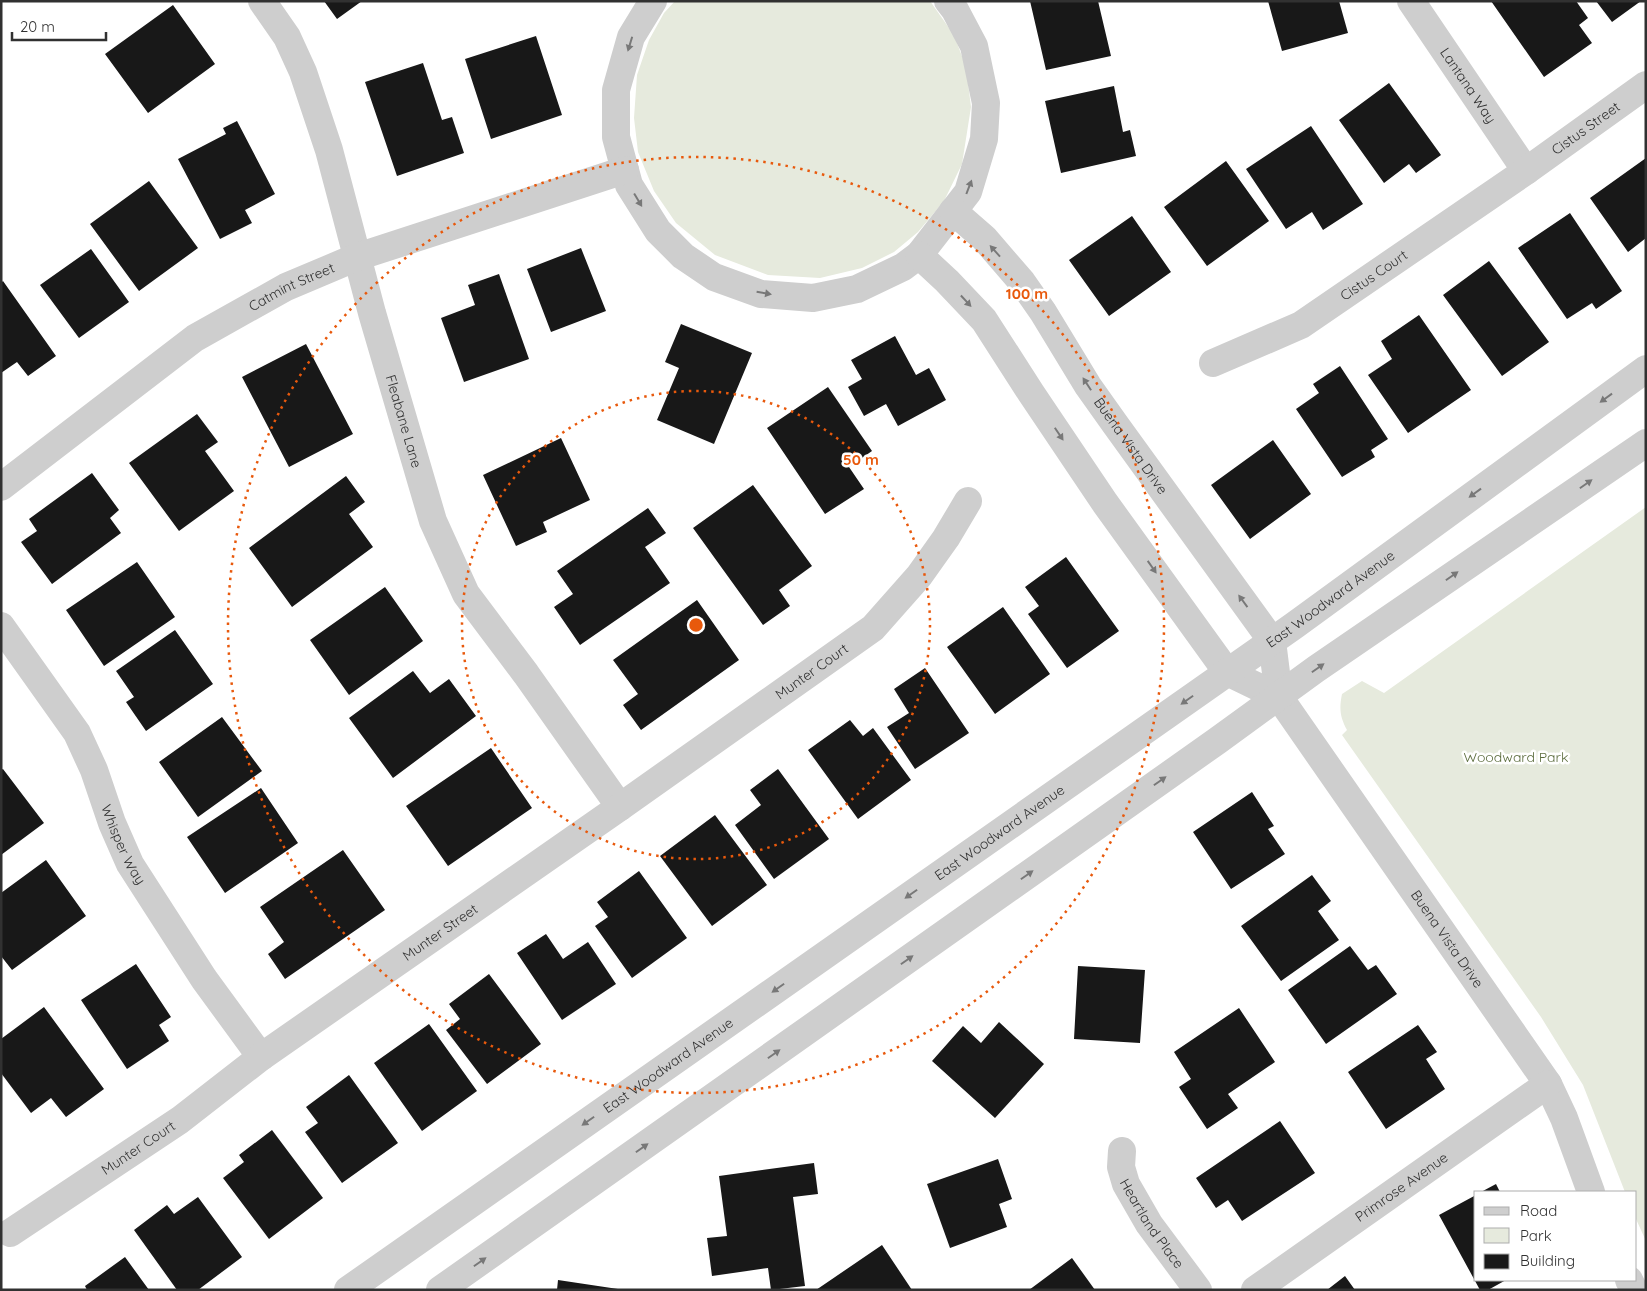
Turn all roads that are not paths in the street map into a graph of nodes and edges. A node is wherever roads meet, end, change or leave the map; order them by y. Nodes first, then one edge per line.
1 (262, 1) edge
2 (948, 1) edge
3 (1411, 1) edge
4 (651, 2) edge
5 (1646, 85) edge
6 (625, 170) junction
7 (1526, 171) junction
8 (953, 211) junction
9 (919, 255) junction
10 (357, 257) junction
11 (1212, 362) dead end
12 (1646, 369) edge
13 (1646, 443) edge
14 (1, 488) edge
15 (968, 501) dead end
16 (1, 626) edge
17 (1272, 641) junction
18 (1227, 672) junction
19 (1278, 697) junction
20 (620, 807) junction
21 (261, 1058) junction
22 (1548, 1084) junction
23 (1122, 1151) dead end
24 (1591, 1191) edge
25 (10, 1233) dead end
26 (348, 1290) edge
27 (440, 1290) edge
28 (1198, 1290) edge
29 (1255, 1290) edge

1 - 10 street, Fleabane Lane
8 -> 2 street
3 - 7 street, Lantana Way
4 -> 6 street
5 - 7 street, Cistus Street
6 -> 9 street
6 - 10 street, Catmint Street
7 - 11 street, Cistus Court
8 - 9 street
17 -> 8 street, Buena Vista Drive
9 -> 18 street, Buena Vista Drive
10 - 14 street, Catmint Street
10 - 20 street, Fleabane Lane
12 -> 17 street, East Woodward Avenue
19 -> 13 street
15 - 20 street, Munter Court
16 - 21 street, Whisper Way
17 - 18 street, East Woodward Avenue
17 - 19 street, Buena Vista Drive
18 - 19 street, Buena Vista Drive
18 -> 26 street, East Woodward Avenue
19 - 22 street, Buena Vista Drive
27 -> 19 street
20 - 21 street, Munter Street
21 - 25 street, Munter Court
22 - 24 street, Buena Vista Drive
22 - 29 street, Primrose Avenue
23 - 28 street, Heartland Place

